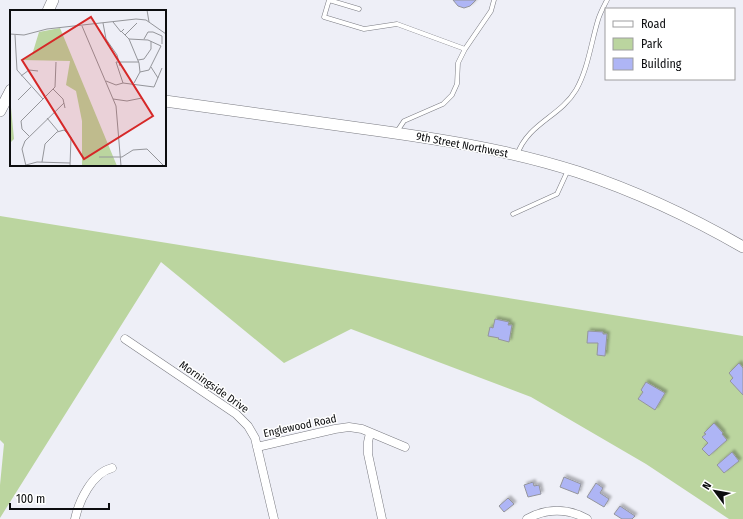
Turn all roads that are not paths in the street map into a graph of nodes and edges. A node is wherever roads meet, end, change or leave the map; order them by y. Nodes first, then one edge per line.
1 (53, 0) edge
2 (329, 0) edge
3 (494, 0) edge
4 (607, 0) edge
5 (359, 9) dead end
6 (48, 10) edge
7 (465, 49) junction
8 (10, 92) edge
9 (166, 102) edge
10 (0, 111) edge
11 (396, 133) junction
12 (517, 155) junction
13 (568, 170) junction
14 (513, 214) dead end
15 (743, 247) edge
16 (125, 339) dead end
17 (370, 433) junction
18 (257, 447) junction
19 (405, 447) dead end
20 (112, 468) dead end
21 (75, 519) edge
22 (274, 519) edge
23 (382, 519) edge
24 (527, 519) edge
25 (587, 519) edge

1 - 6 street
2 - 5 lane
2 - 7 lane
3 - 7 lane
4 - 12 lane
7 - 11 lane
8 - 10 street
9 - 11 street, 9th Street Northwest
11 - 12 street, 9th Street Northwest
12 - 13 street, 9th Street Northwest
13 - 14 lane
13 - 15 street, 9th Street Northwest
16 - 18 street, Morningside Drive
17 - 18 street, Englewood Road
17 - 19 street, Englewood Road
17 - 23 street
18 - 22 street, Morningside Drive
20 - 21 street
24 - 25 street

